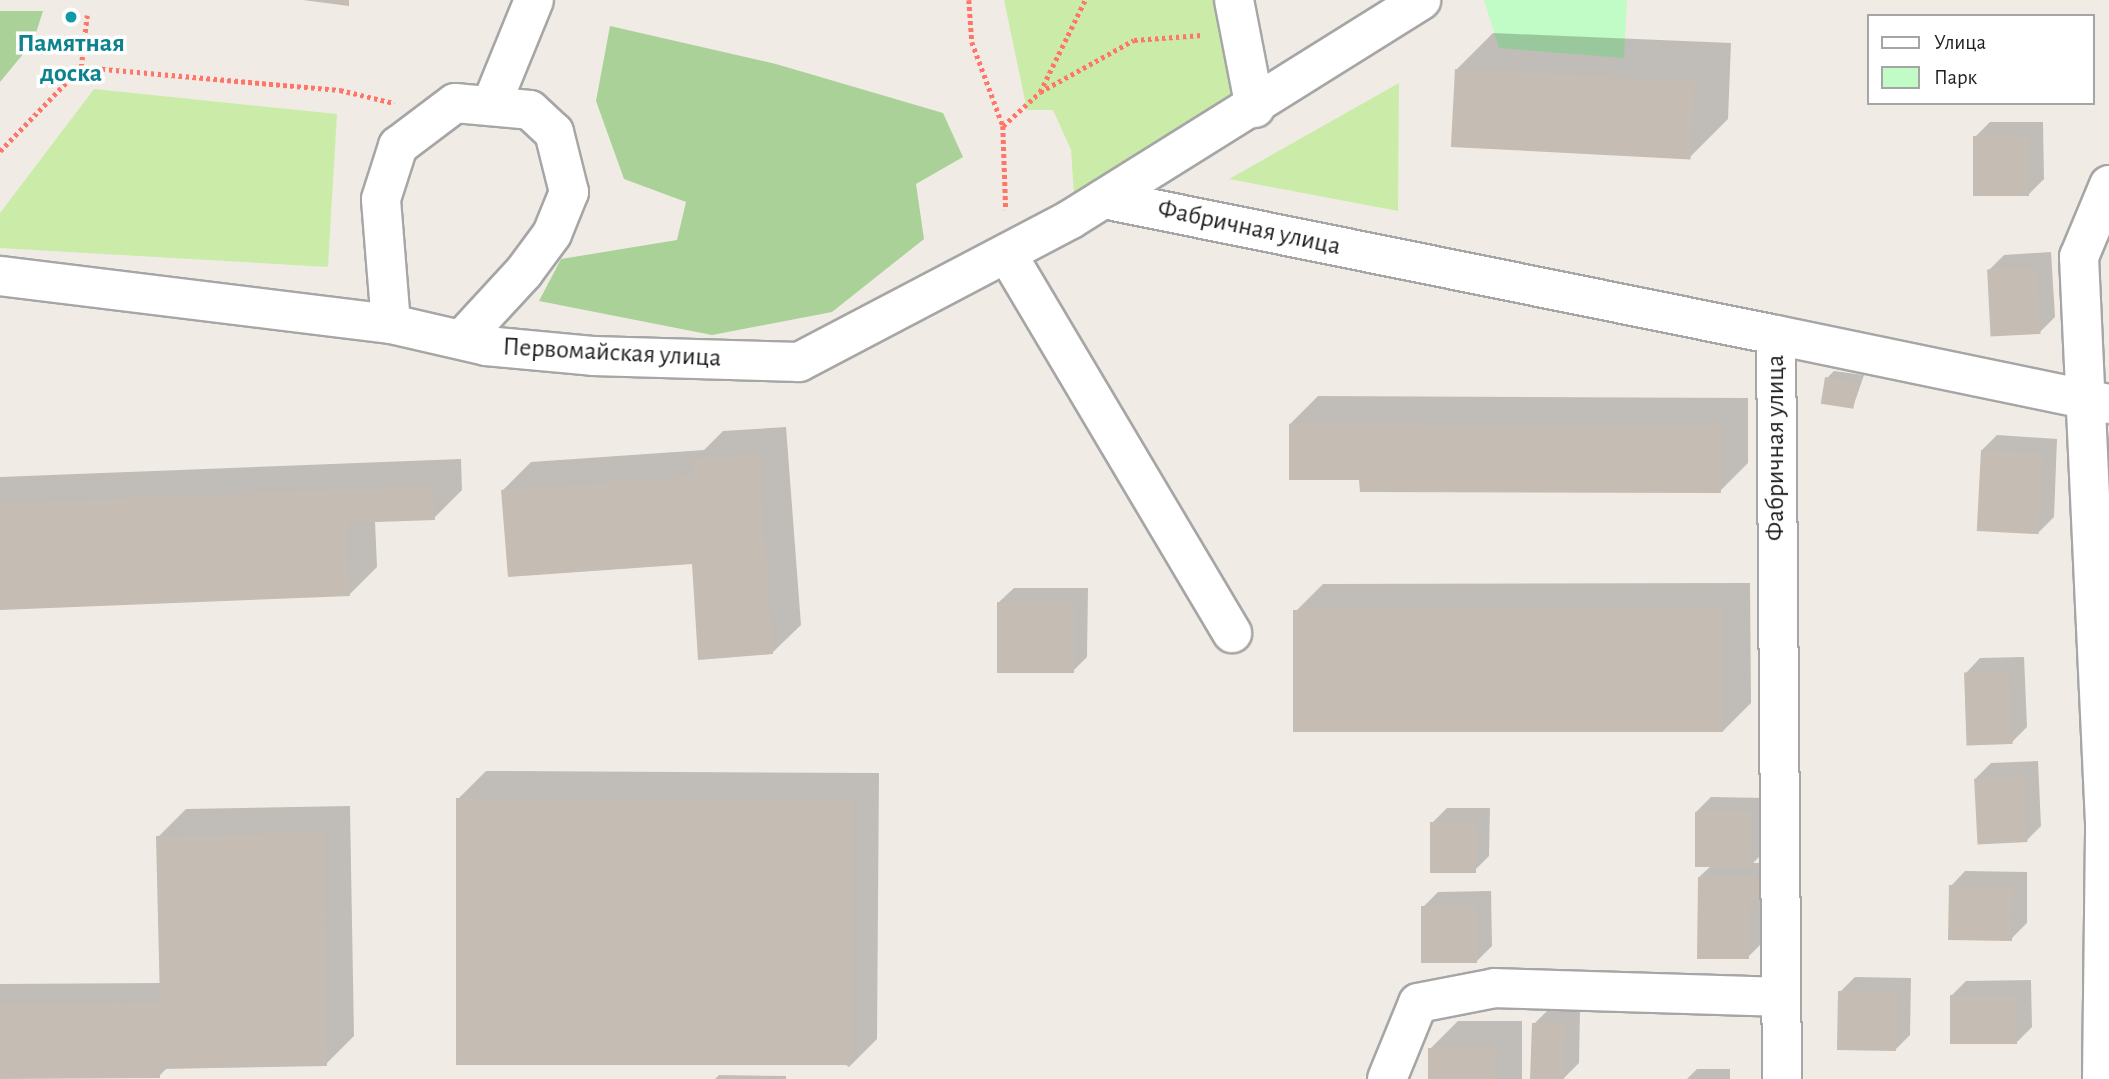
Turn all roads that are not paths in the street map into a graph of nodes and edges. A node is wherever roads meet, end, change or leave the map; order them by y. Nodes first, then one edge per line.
1 (534, 0) edge
2 (1234, 0) edge
3 (1422, 0) edge
4 (492, 103) junction
5 (1255, 108) junction
6 (2109, 185) edge
7 (1104, 199) junction
8 (1007, 254) junction
9 (0, 276) edge
10 (391, 324) junction
11 (1776, 335) junction
12 (463, 338) junction
13 (2097, 401) edge
14 (1232, 632) dead end
15 (1781, 997) junction
16 (1387, 1079) edge
17 (1782, 1079) edge
18 (2102, 1079) edge

1 - 4 street
2 - 5 street
3 - 5 street, Первомайская улица
4 - 10 street
4 - 12 street
5 - 7 street, Первомайская улица
6 - 13 street
7 - 8 street, Первомайская улица
7 - 11 street, Фабричная улица
8 - 12 street, Первомайская улица
8 - 14 street
9 - 10 street, Первомайская улица
10 - 12 street, Первомайская улица
11 - 13 street
11 - 15 street, Фабричная улица
13 - 18 street
15 - 16 street
15 - 17 street, Фабричная улица

